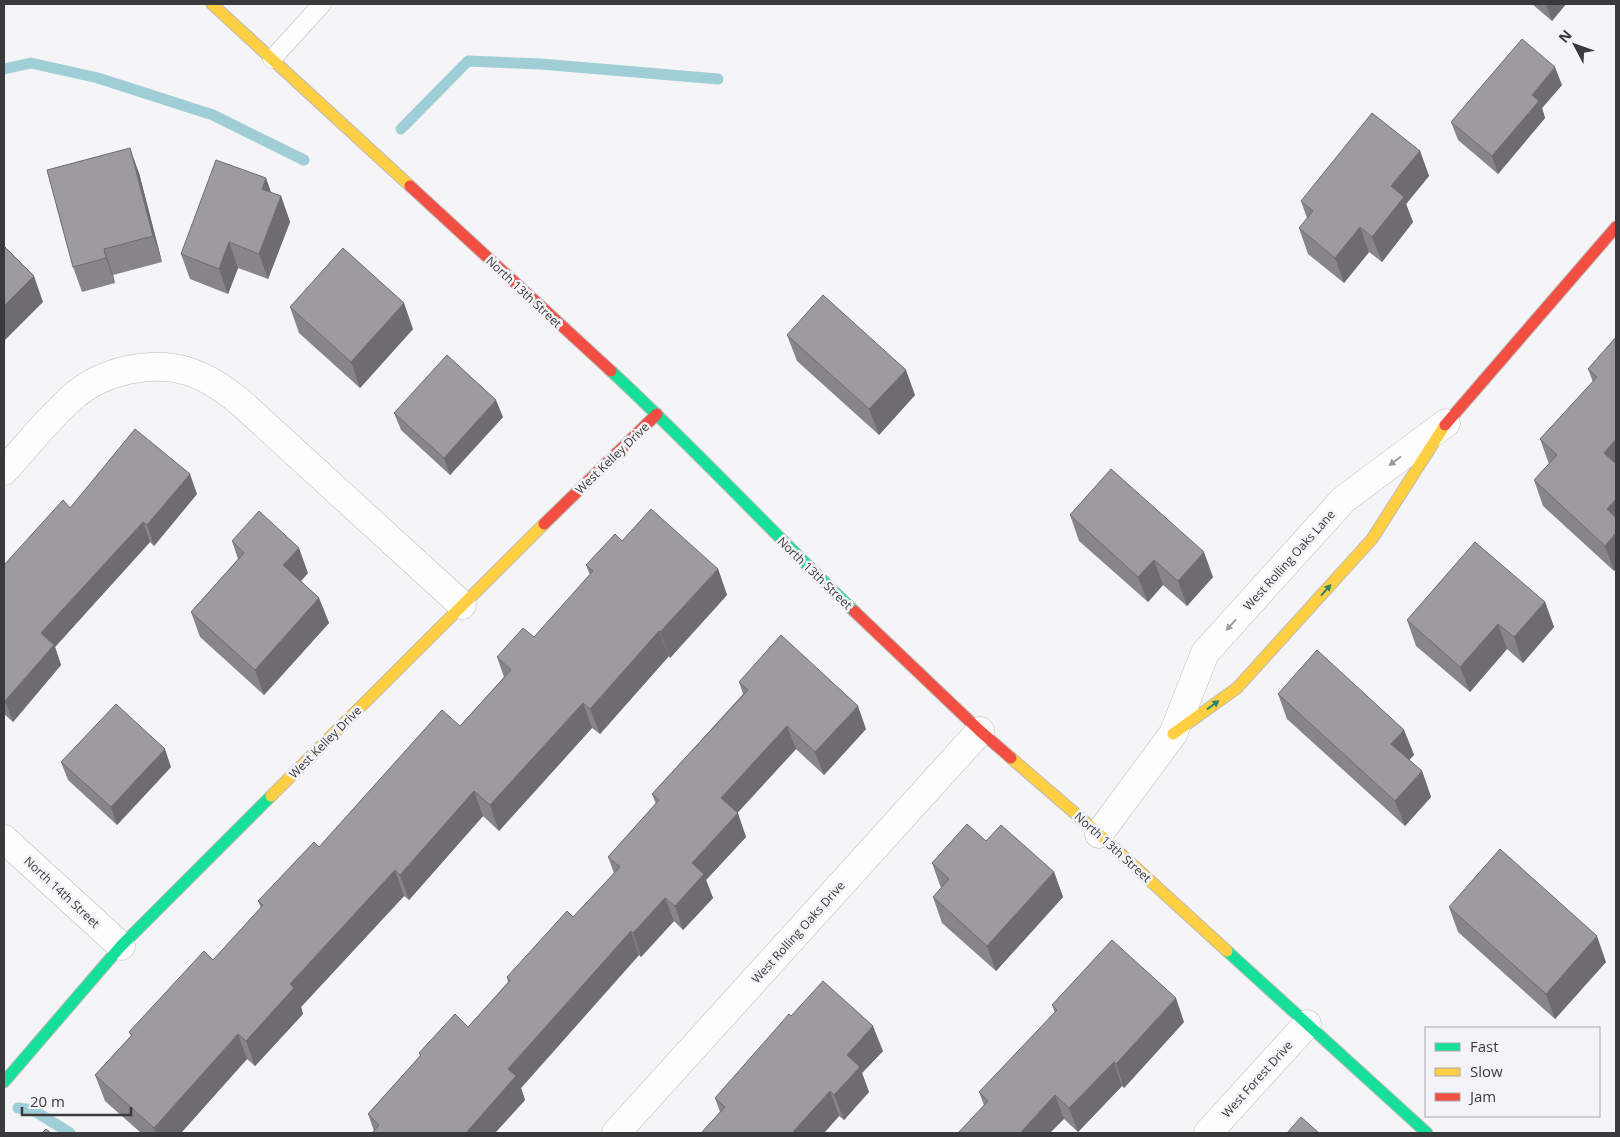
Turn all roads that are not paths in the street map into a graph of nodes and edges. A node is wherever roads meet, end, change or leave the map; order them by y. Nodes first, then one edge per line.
1 (212, 4) edge
2 (322, 4) edge
3 (272, 59) junction
4 (1616, 227) edge
5 (657, 414) junction
6 (1448, 421) junction
7 (4, 471) edge
8 (462, 605) junction
9 (980, 731) junction
10 (1173, 734) junction
11 (1099, 834) junction
12 (4, 839) edge
13 (121, 946) junction
14 (1306, 1024) junction
15 (4, 1082) edge
16 (616, 1133) edge
17 (1208, 1133) edge
18 (1427, 1133) edge

1 - 3 street, North 13th Street
2 - 3 lane
3 - 5 street, North 13th Street
4 - 6 street, West Rolling Oaks Lane
5 - 8 street, West Kelley Drive
5 - 9 street, North 13th Street
10 -> 6 street, West Rolling Oaks Lane
6 -> 10 street, West Rolling Oaks Lane
7 - 8 street
8 - 13 street, West Kelley Drive
9 - 11 street, North 13th Street
9 - 16 street, West Rolling Oaks Drive
10 - 11 street, West Rolling Oaks Lane
11 - 14 street, North 13th Street
12 - 13 street, North 14th Street
13 - 15 street, West Kelley Drive
14 - 17 street, West Forest Drive
14 - 18 street, North 13th Street

